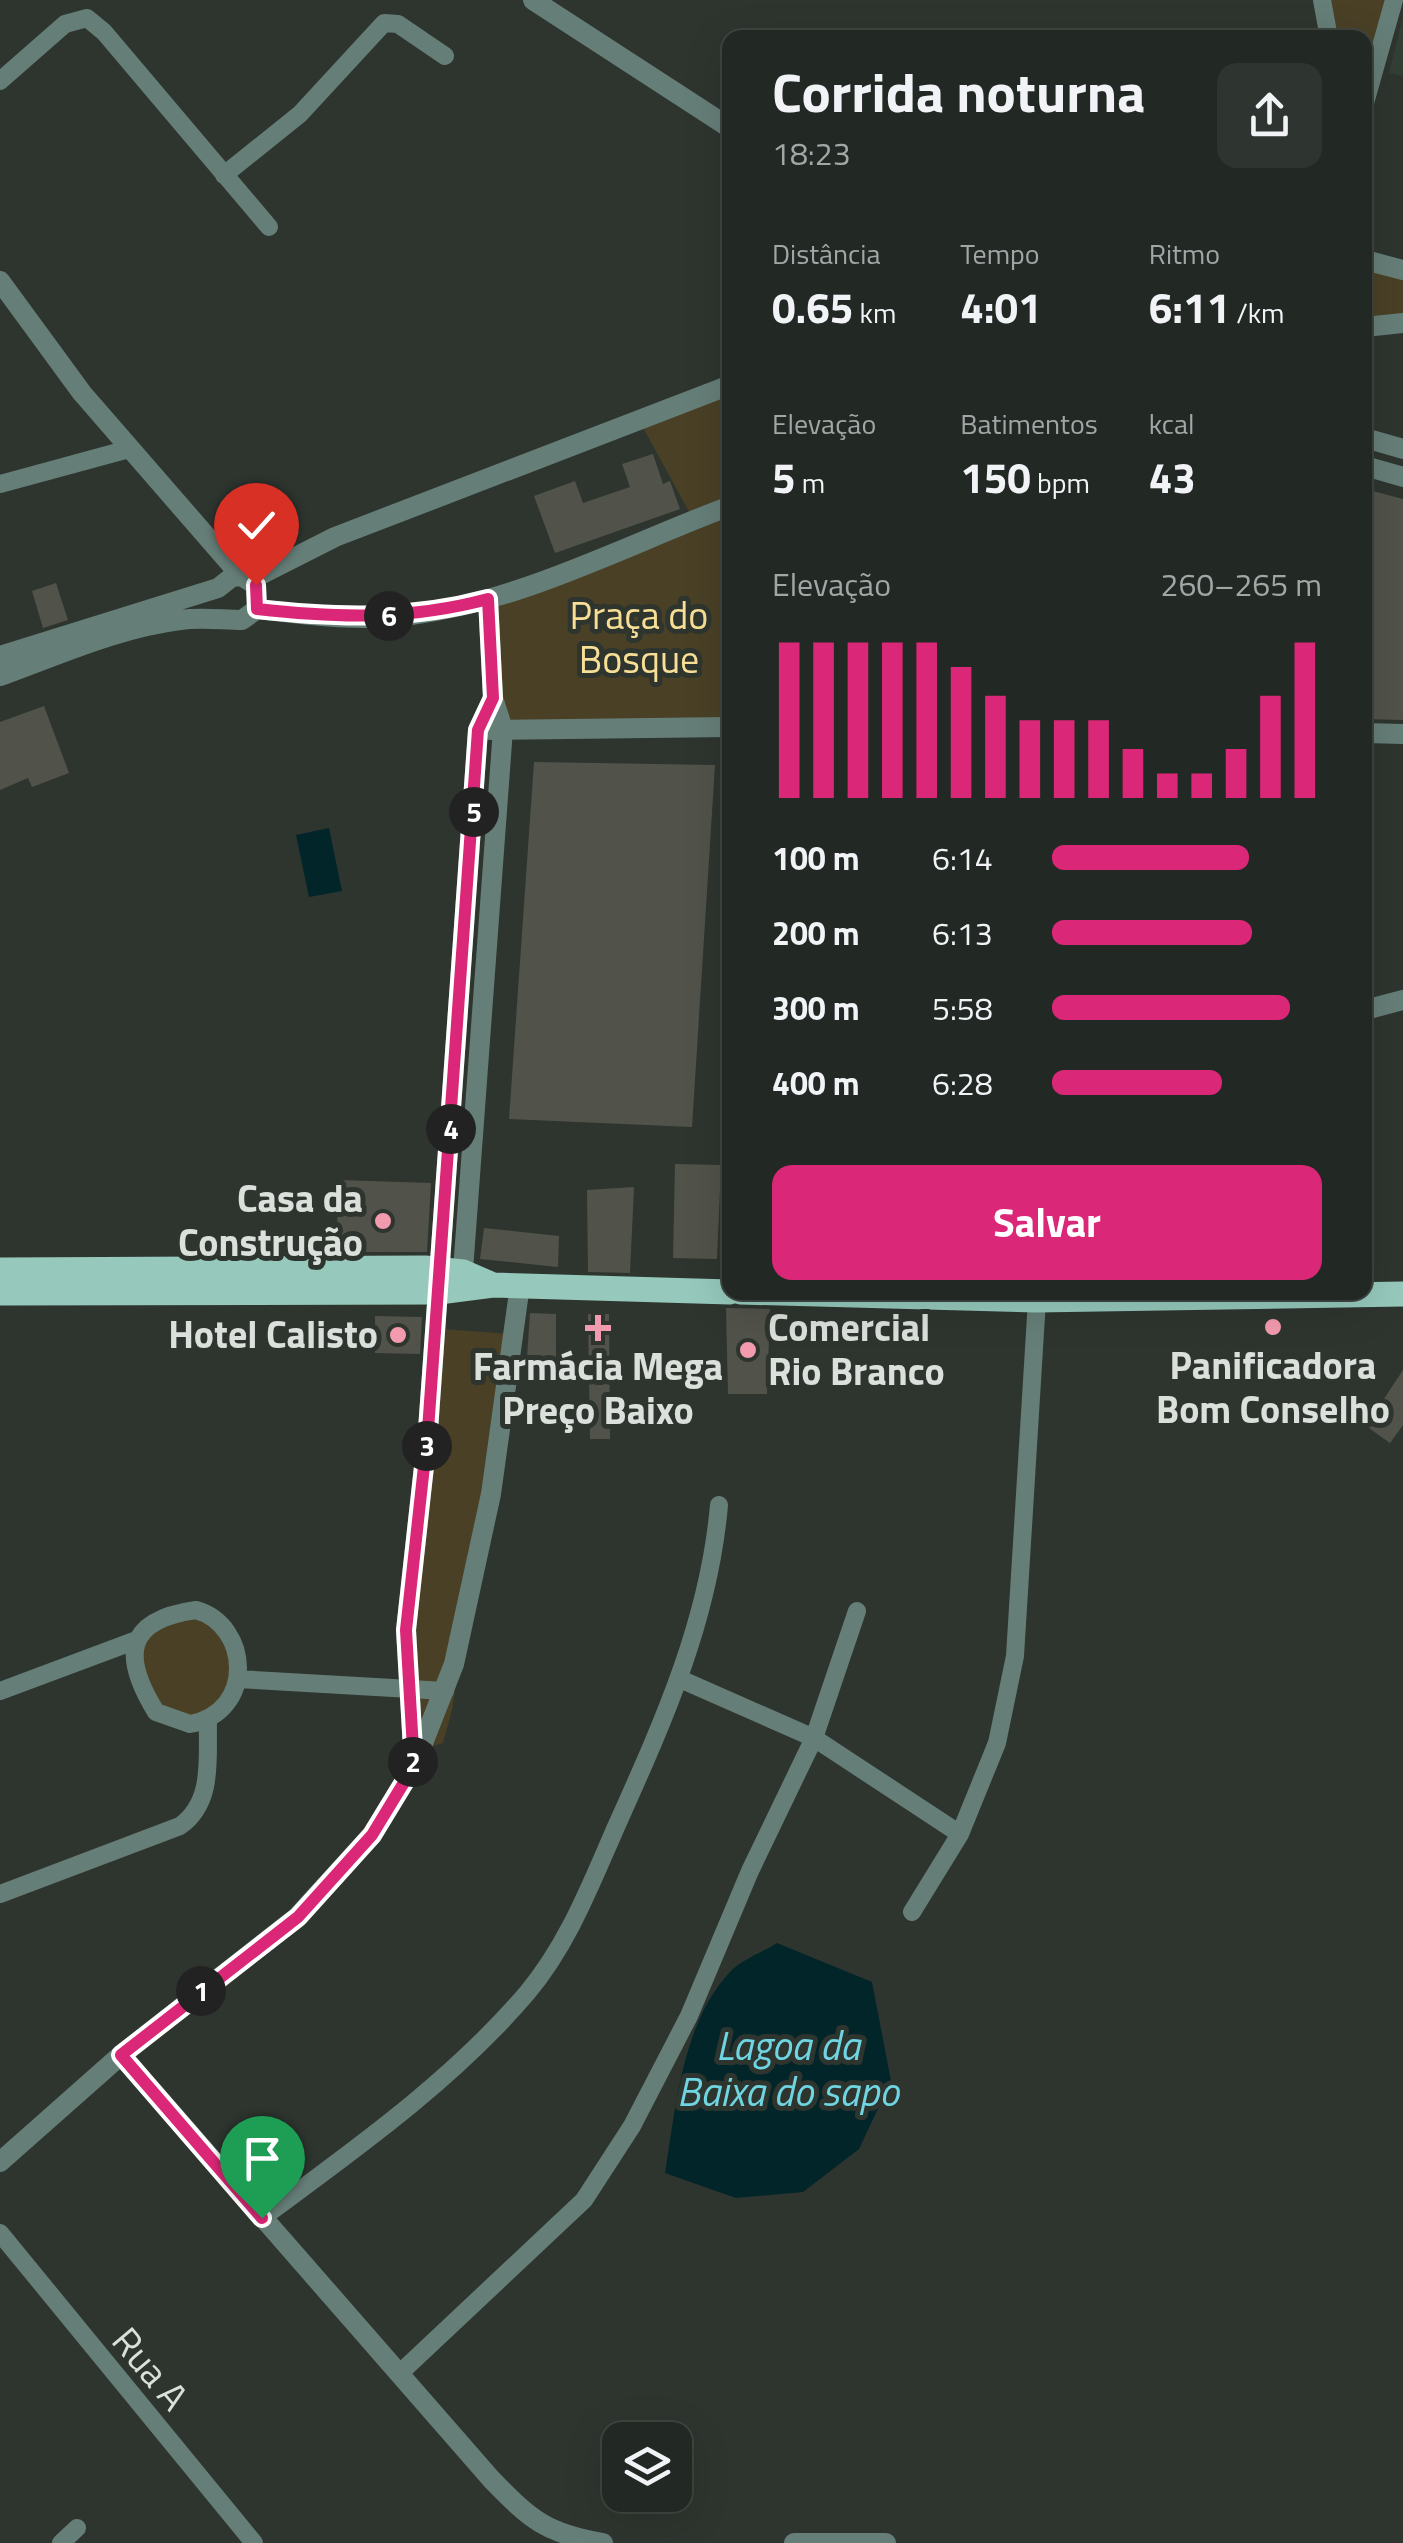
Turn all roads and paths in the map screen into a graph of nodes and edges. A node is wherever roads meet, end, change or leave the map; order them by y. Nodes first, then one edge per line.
1 (533, 0) edge
2 (1322, 0) edge
3 (1394, 0) edge
4 (1328, 30) edge
5 (445, 56) dead end
6 (1372, 78) edge
7 (0, 82) edge
8 (722, 123) edge
9 (224, 175) junction
10 (269, 227) dead end
11 (1372, 262) edge
12 (1403, 270) edge
13 (0, 281) edge
14 (1403, 323) edge
15 (1372, 326) edge
16 (722, 388) edge
17 (1372, 440) edge
18 (129, 449) junction
19 (1403, 449) edge
20 (1372, 468) edge
21 (1403, 477) edge
22 (0, 484) edge
23 (722, 509) edge
24 (245, 578) junction
25 (218, 588) junction
26 (488, 599) junction
27 (257, 609) junction
28 (224, 616) junction
29 (0, 656) edge
30 (0, 676) edge
31 (493, 698) junction
32 (722, 726) edge
33 (503, 729) junction
34 (478, 730) junction
35 (1372, 733) edge
36 (1403, 734) edge
37 (1403, 1000) edge
38 (1372, 1008) edge
39 (0, 1270) edge
40 (224, 1280) junction
41 (451, 1281) junction
42 (520, 1285) junction
43 (722, 1292) edge
44 (0, 1293) edge
45 (1372, 1294) edge
46 (1403, 1294) edge
47 (1037, 1300) edge
48 (719, 1505) dead end
49 (857, 1611) dead end
50 (134, 1641) junction
51 (237, 1679) junction
52 (680, 1679) junction
53 (406, 1686) junction
54 (0, 1691) edge
55 (445, 1691) junction
56 (208, 1721) junction
57 (814, 1738) junction
58 (414, 1766) junction
59 (960, 1834) junction
60 (0, 1894) edge
61 (912, 1912) dead end
62 (121, 2055) junction
63 (0, 2162) edge
64 (262, 2218) junction
65 (0, 2233) edge
66 (398, 2374) junction
67 (78, 2528) dead end
68 (61, 2543) edge
69 (254, 2543) edge
70 (603, 2543) edge
71 (794, 2543) edge
72 (886, 2543) edge

1 - 8 street
2 - 4 street
3 - 6 street
5 - 9 street
7 - 9 street
9 - 10 street
11 - 12 street
13 - 18 street
14 - 15 street
16 - 24 street
17 - 19 street
18 - 22 street
18 - 24 street
20 - 21 street
23 - 26 street
24 - 25 street
24 - 27 street
25 - 28 street
25 - 29 street
26 - 27 street
26 - 31 street
27 - 28 street
28 - 30 street
31 - 33 street
31 - 34 street
32 - 33 street
33 - 34 street
33 - 41 street
34 - 41 street
35 - 36 street
37 - 38 street
39 - 40 main road
40 - 41 main road
40 - 44 main road
41 - 42 main road
41 - 53 street
42 - 43 main road
42 - 55 street
45 - 46 main road
47 - 59 street
48 - 52 street
49 - 57 street
50 - 51 street
50 - 54 street
50 - 56 street
51 - 53 street
51 - 56 street
52 - 57 street
52 - 64 street
53 - 55 street
53 - 58 street
55 - 58 street
56 - 60 street
57 - 59 street
57 - 66 street
58 - 62 street
59 - 61 street
62 - 63 street
62 - 64 street
64 - 66 street
65 - 69 street, Rua A
66 - 70 street
67 - 68 street
71 - 72 street

